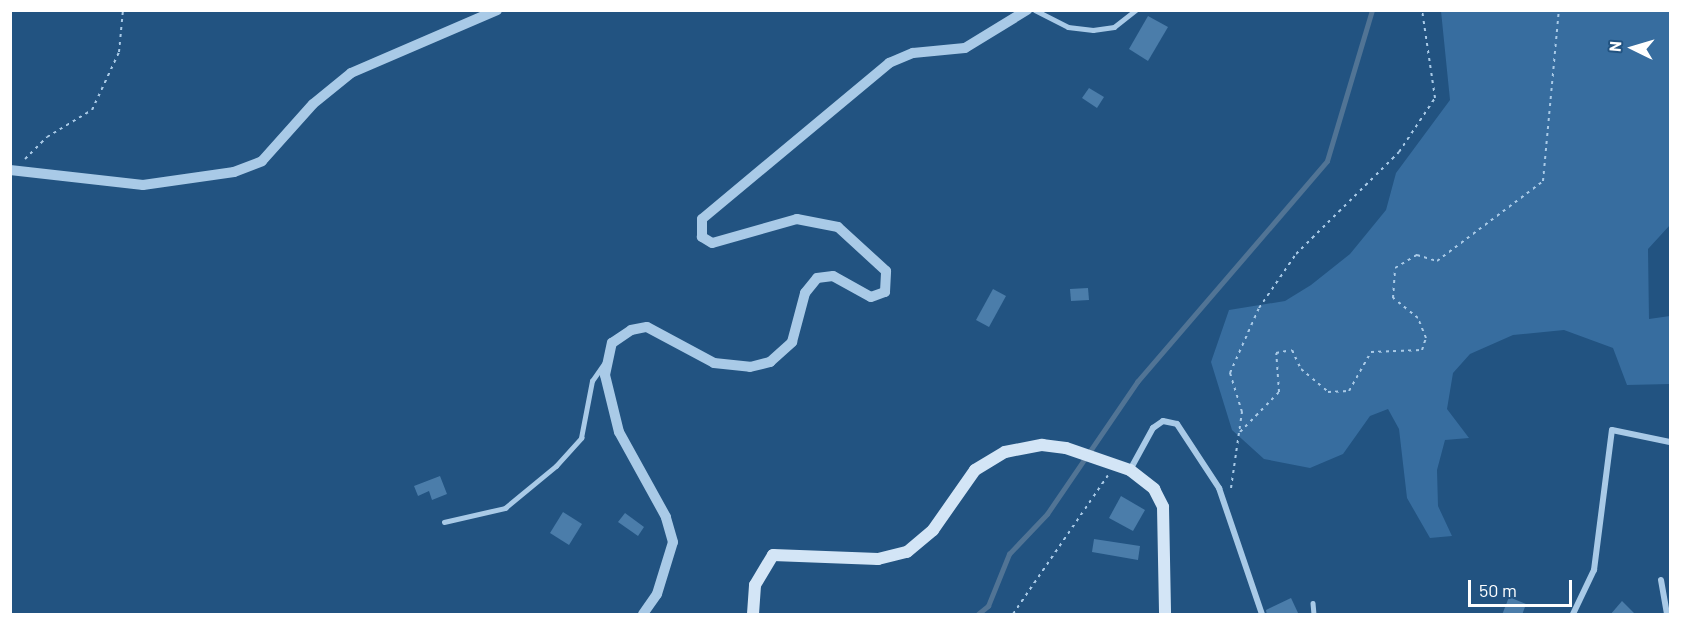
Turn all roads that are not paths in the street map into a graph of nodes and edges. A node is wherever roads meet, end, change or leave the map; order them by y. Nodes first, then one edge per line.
1 (497, 10) edge
2 (1027, 10) edge
3 (1035, 10) edge
4 (1136, 10) edge
5 (12, 170) edge
6 (605, 363) junction
7 (1671, 441) edge
8 (1130, 471) junction
9 (444, 522) dead end
10 (1661, 580) dead end
11 (1313, 603) dead end
12 (643, 615) edge
13 (753, 615) edge
14 (1165, 615) edge
15 (1262, 615) edge
16 (1314, 615) edge
17 (1573, 615) edge
18 (1667, 615) edge

1 - 5 street
2 - 6 street
3 - 4 lane
6 - 9 lane
6 - 12 street
7 - 17 street
8 - 13 main road
8 - 14 main road
8 - 15 street
10 - 18 street
11 - 16 lane

